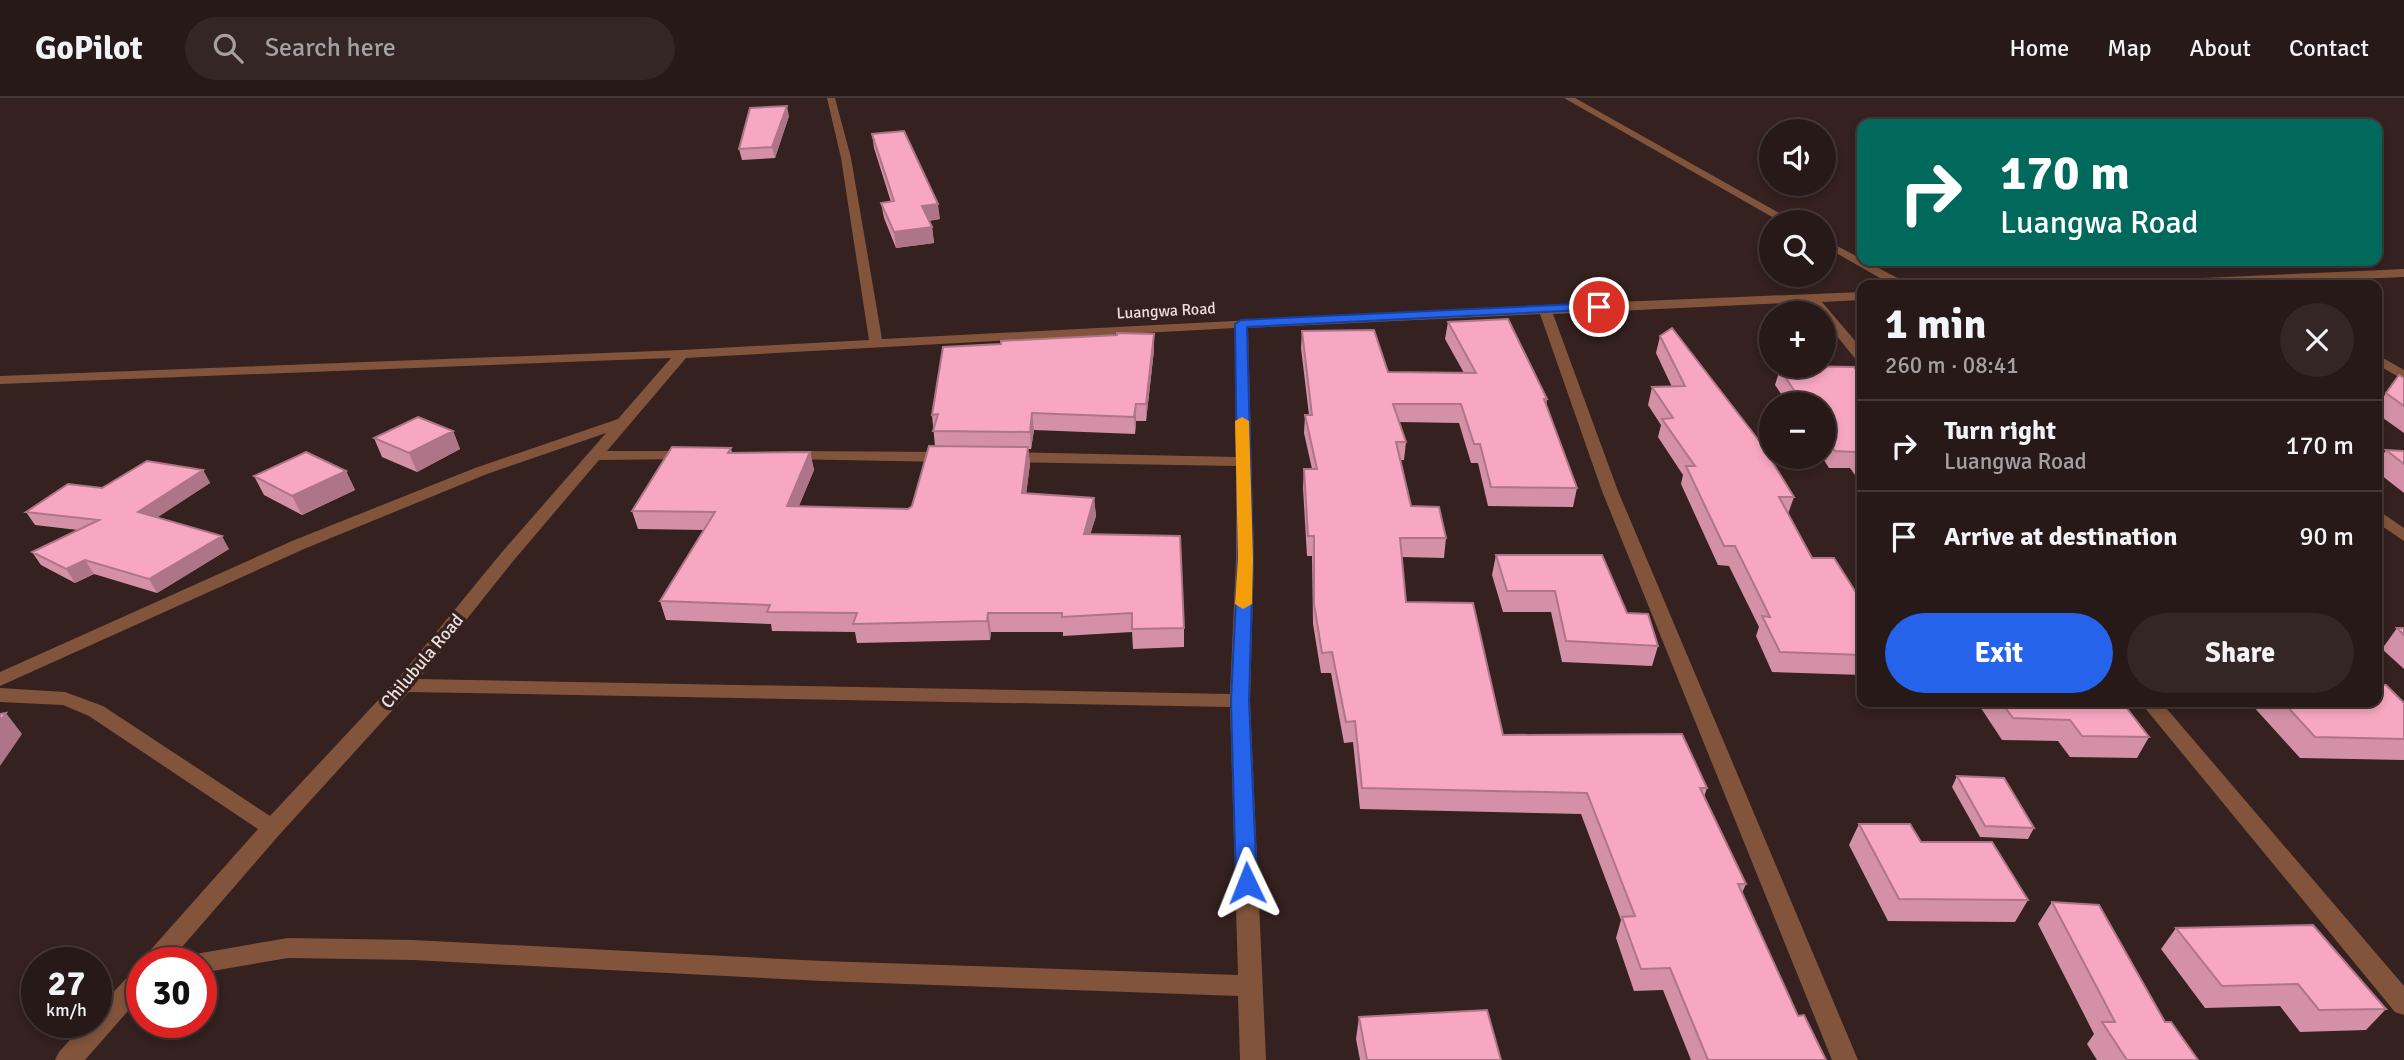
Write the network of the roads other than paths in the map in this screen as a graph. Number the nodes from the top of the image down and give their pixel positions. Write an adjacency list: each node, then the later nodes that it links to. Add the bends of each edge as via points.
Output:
1 (831, 98): 14 (street, via 846,158)
2 (1568, 98): 3 (street)
3 (1768, 210)
4 (1836, 249): 5 (street)
5 (1857, 260)
6 (1867, 266): 8 (street)
7 (2404, 273): 9 (street)
8 (1892, 280)
9 (2305, 280)
10 (1857, 296): 11 (street, Luangwa Road)
11 (1812, 299): 12 (street, Luangwa Road); 15 (street)
12 (1545, 309): 13 (street, Luangwa Road); 42 (street, via 1610,491)
13 (1241, 324): 14 (street, Luangwa Road); 26 (street)
14 (876, 344): 16 (street, Luangwa Road)
15 (1857, 352)
16 (682, 354): 19 (street, Luangwa Road); 20 (street, Chilubula Road)
17 (2382, 362): 18 (street)
18 (2404, 376)
19 (0, 380)
20 (625, 421): 21 (street, Chilubula Road); 29 (street, via 481,471 298,545)
21 (597, 455): 22 (street); 30 (street, Chilubula Road)
22 (707, 456)
23 (776, 456): 24 (street)
24 (969, 457)
25 (996, 457): 26 (street)
26 (1242, 462): 32 (street, via 1245,558)
27 (2382, 519): 28 (street)
28 (2404, 536)
29 (0, 680)
30 (404, 685): 32 (street); 34 (street, Chilubula Road)
31 (0, 695): 34 (street, via 65,699 96,711)
32 (1240, 701): 37 (street)
33 (2154, 707): 39 (street)
34 (272, 828): 35 (street, Chilubula Road)
35 (168, 947)
36 (217, 960): 37 (street, via 288,948 413,950)
37 (1251, 986): 41 (street)
38 (126, 996): 40 (street)
39 (2404, 1004)
40 (68, 1060)
41 (1253, 1060)
42 (1845, 1060)

